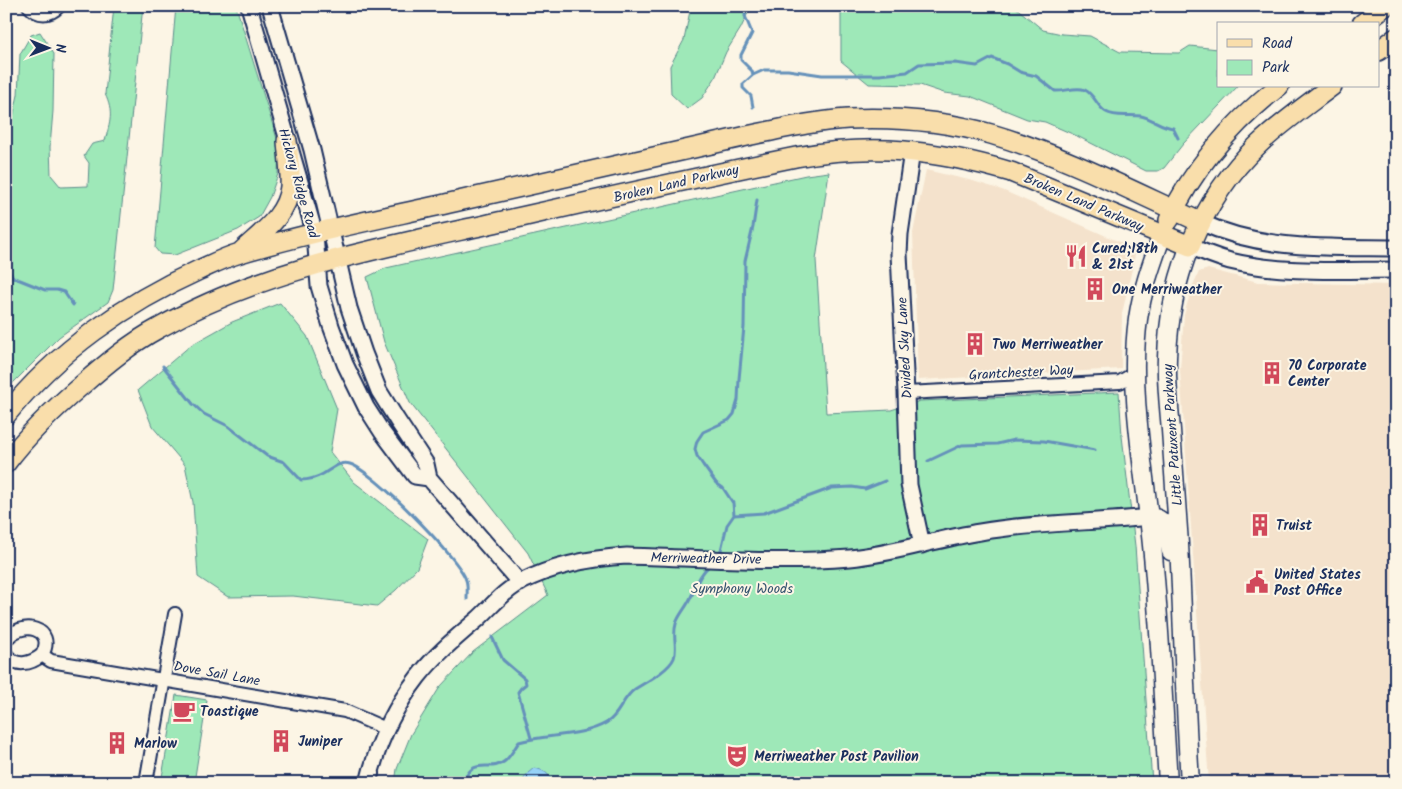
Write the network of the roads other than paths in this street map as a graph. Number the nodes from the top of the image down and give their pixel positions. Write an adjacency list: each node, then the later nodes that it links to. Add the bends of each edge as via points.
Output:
1 (29, 6): 2 (street, via 42,14 55,11)
2 (59, 6)
3 (249, 6): 11 (street, Hickory Ridge Road)
4 (270, 6): 15 (street, Hickory Ridge Road, via 312,150)
5 (1385, 6): 6 (main road)
6 (1365, 22)
7 (1396, 38): 8 (main road)
8 (1380, 50)
9 (1276, 88): 13 (main road, Little Patuxent Parkway, via 1212,151)
10 (1329, 88): 14 (main road, Little Patuxent Parkway, via 1258,144 1235,169)
11 (287, 141): 15 (street, Hickory Ridge Road); 19 (main road, via 290,188 283,208 275,222)
12 (912, 151): 16 (main road, Broken Land Parkway, via 972,161 1011,172); 20 (main road, Broken Land Parkway, via 851,150 796,157); 24 (street, Divided Sky Lane, via 899,254)
13 (1174, 210): 14 (main road, Broken Land Parkway); 15 (main road, Broken Land Parkway, via 1055,157 988,133 914,120 848,119 790,127); 16 (main road, Little Patuxent Parkway)
14 (1200, 222): 17 (main road, Little Patuxent Parkway); 18 (street, Broken Land Parkway, via 1222,232 1274,244)
15 (323, 232): 19 (main road, Broken Land Parkway); 20 (street, Hickory Ridge Road); 21 (street, Hickory Ridge Road)
16 (1162, 235): 17 (main road, Broken Land Parkway); 23 (main road, Little Patuxent Parkway, via 1144,287 1137,327)
17 (1190, 246): 22 (street, Broken Land Parkway, via 1230,261 1256,266); 29 (main road, Little Patuxent Parkway, via 1175,297 1167,358)
18 (1396, 248)
19 (239, 253): 25 (main road, Broken Land Parkway, via 179,279 107,322 70,350)
20 (338, 259): 21 (main road, Broken Land Parkway); 28 (street, Hickory Ridge Road, via 364,354 379,391 426,464)
21 (318, 265): 27 (main road, Broken Land Parkway, via 240,289 157,328 132,344 64,400); 28 (street, Hickory Ridge Road, via 319,286 331,326 366,407 415,476)
22 (1396, 270)
23 (1135, 373): 24 (street, Grantchester Way, via 1120,382); 26 (main road, Little Patuxent Parkway)
24 (906, 393): 31 (street, Divided Sky Lane, via 909,485)
25 (6, 416)
26 (1140, 433): 29 (main road, via 1154,485 1162,497); 30 (main road, Little Patuxent Parkway)
27 (6, 463)
28 (429, 478): 32 (street, Hickory Ridge Road)
29 (1176, 500): 34 (main road, Little Patuxent Parkway)
30 (1149, 517): 31 (street, Merriweather Drive, via 1033,524); 33 (main road, Little Patuxent Parkway); 34 (main road, via 1157,517 1167,532)
31 (922, 545): 32 (street, Merriweather Drive, via 833,559 600,558 552,569)
32 (520, 583): 42 (street, Merriweather Drive, via 431,662 404,697)
33 (1156, 594): 40 (main road, via 1170,691); 41 (main road, Little Patuxent Parkway)
34 (1180, 595): 40 (main road, Little Patuxent Parkway)
35 (175, 614): 39 (street)
36 (6, 640): 38 (street, via 14,632 33,628 45,640)
37 (6, 654): 38 (street, via 19,664)
38 (42, 655): 39 (street, Dove Sail Lane, via 51,661)
39 (163, 679): 42 (street, Dove Sail Lane, via 345,711); 44 (street)
40 (1186, 716): 43 (main road, Little Patuxent Parkway)
41 (1164, 719): 43 (main road, via 1174,720); 46 (main road, Little Patuxent Parkway)
42 (386, 729): 45 (street, Merriweather Drive)
43 (1187, 735): 47 (main road, Little Patuxent Parkway)
44 (146, 783)
45 (368, 783)
46 (1168, 783)
47 (1190, 783)

